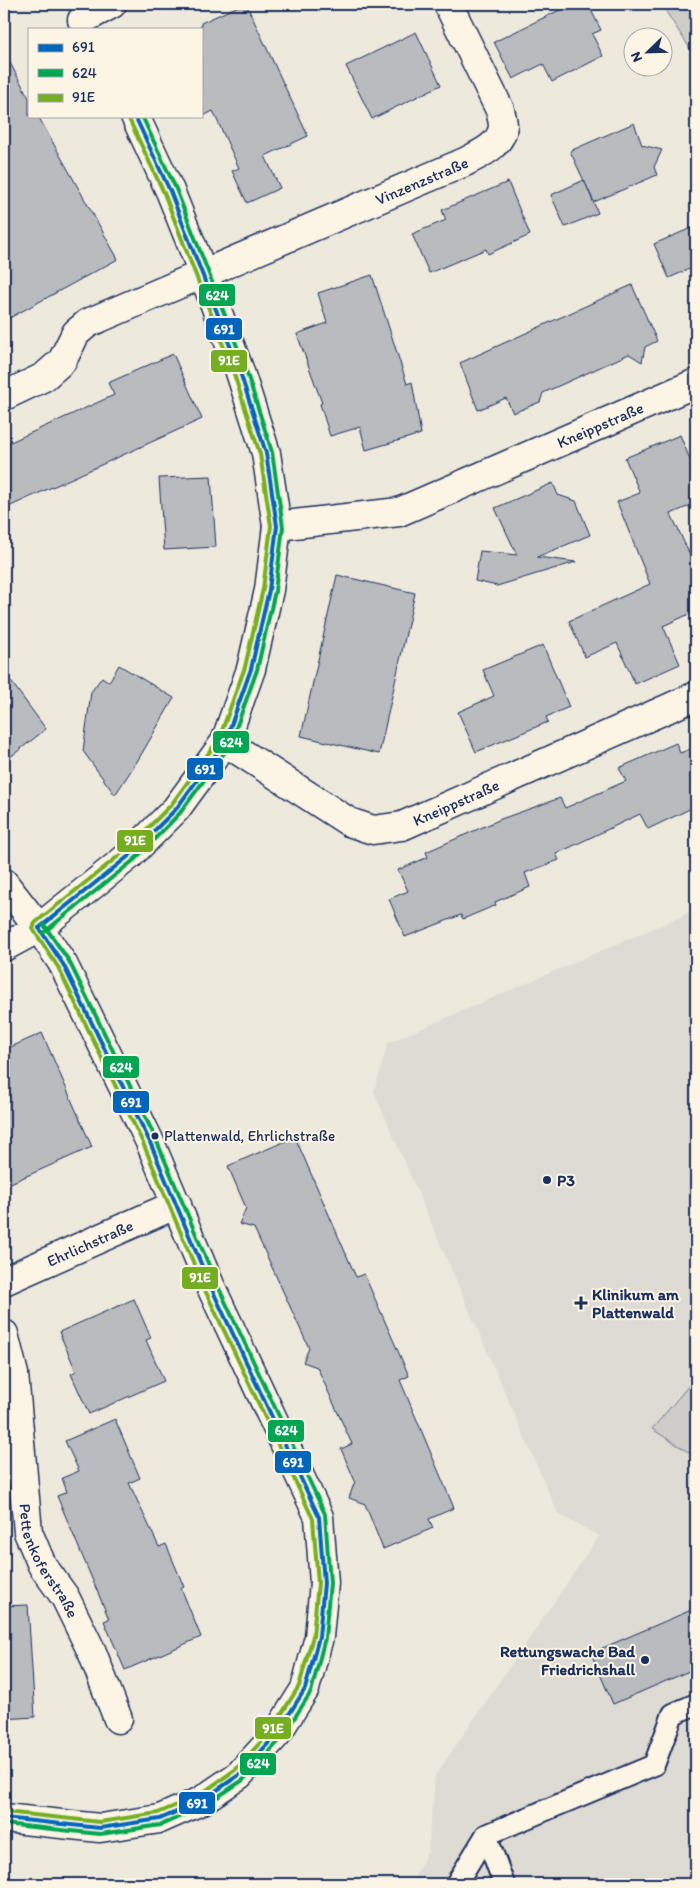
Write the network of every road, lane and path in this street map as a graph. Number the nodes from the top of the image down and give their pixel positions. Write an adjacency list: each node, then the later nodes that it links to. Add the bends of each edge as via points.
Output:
1 (112, 4): 3 (street)
2 (448, 4): 5 (street, Vinzenzstraße, via 500,110 503,127 499,138 488,150 466,162)
3 (80, 17)
4 (136, 118): 5 (street)
5 (203, 273): 7 (street, via 88,323 76,333 62,361 44,376); 8 (street, via 266,453)
6 (696, 384): 8 (street, Kneippstraße, via 399,512)
7 (4, 396)
8 (276, 526): 10 (street, via 269,590 251,669)
9 (696, 696): 10 (street, Kneippstraße, via 402,826 373,830 349,822)
10 (224, 742): 12 (street, via 176,809 144,842)
11 (4, 883): 12 (street)
12 (39, 928): 13 (street); 14 (street, via 62,964)
13 (4, 947)
14 (177, 1204): 15 (street, Ehrlichstraße); 19 (street, via 210,1284 318,1517 324,1583 319,1637 305,1688 276,1735 238,1775 202,1801 160,1819 100,1828)
15 (4, 1281)
16 (4, 1334): 18 (street, Pettenkoferstraße, via 14,1374 28,1532 42,1565 64,1597 92,1652)
17 (696, 1704): 20 (lane, via 673,1714 654,1765)
18 (118, 1719)
19 (4, 1818)
20 (486, 1835): 21 (lane); 22 (lane)
21 (456, 1884)
22 (504, 1884)

